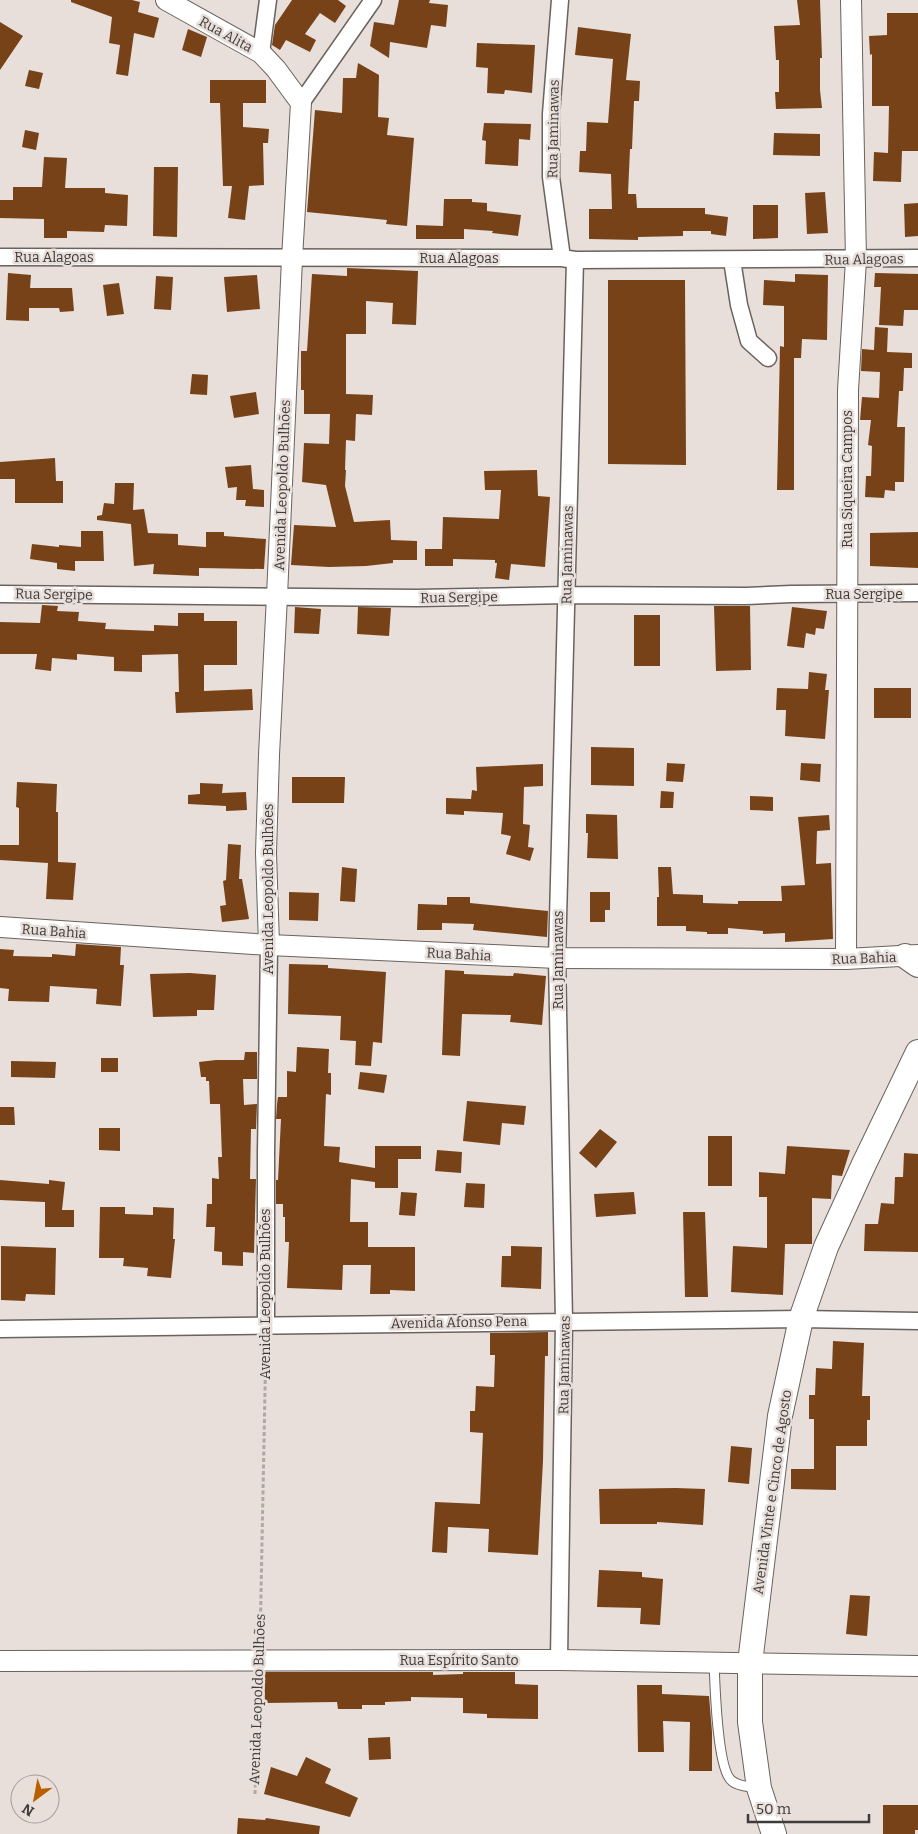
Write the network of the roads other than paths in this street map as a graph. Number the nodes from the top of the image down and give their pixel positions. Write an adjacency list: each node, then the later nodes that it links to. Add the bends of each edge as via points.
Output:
1 (166, 0): 6 (street, Rua Alita)
2 (268, 0): 6 (street)
3 (373, 0): 7 (street)
4 (560, 0): 11 (street, Rua Jaminawas, via 551,114 551,177)
5 (851, 0): 13 (street, Rua Siqueira Campos)
6 (261, 53): 7 (street)
7 (301, 103): 9 (street, Avenida Leopoldo Bulhões)
8 (0, 257): 9 (street, Rua Alagoas)
9 (292, 258): 11 (street, Rua Alagoas); 19 (street, Avenida Leopoldo Bulhões)
10 (918, 258): 13 (street, Rua Alagoas)
11 (568, 259): 12 (street, Rua Alagoas); 18 (street, Rua Jaminawas)
12 (732, 260): 13 (street, Rua Alagoas); 14 (street, via 749,341)
13 (856, 260): 17 (street, Rua Siqueira Campos, via 848,390)
14 (768, 358)
15 (918, 593): 17 (street, Rua Sergipe)
16 (0, 594): 19 (street, Rua Sergipe)
17 (846, 594): 18 (street, Rua Sergipe); 23 (street, Rua Siqueira Campos)
18 (566, 595): 19 (street, Rua Sergipe); 22 (street, Rua Jaminawas)
19 (277, 596): 21 (street, Avenida Leopoldo Bulhões, via 266,853)
20 (0, 927): 21 (street, Rua Bahia)
21 (269, 945): 22 (street, Rua Bahia); 31 (street, Avenida Leopoldo Bulhões)
22 (557, 958): 23 (street, Rua Bahia); 29 (street, Rua Jaminawas)
23 (846, 959): 24 (street, Rua Bahia)
24 (914, 959)
25 (918, 1052): 27 (main road, Avenida Vinte e Cinco de Agosto)
26 (918, 1067): 27 (main road, Avenida Vinte e Cinco de Agosto)
27 (891, 1107): 28 (main road, Avenida Vinte e Cinco de Agosto, via 826,1247)
28 (801, 1318): 29 (street, Avenida Afonso Pena); 30 (street, Avenida Afonso Pena); 36 (main road, Avenida Vinte e Cinco de Agosto, via 780,1416)
29 (564, 1321): 31 (street, Avenida Afonso Pena); 33 (street, Rua Jaminawas)
30 (918, 1321)
31 (266, 1324): 32 (street, Avenida Afonso Pena)
32 (0, 1329)
33 (559, 1660): 34 (street, Rua Espírito Santo); 35 (street, Rua Espírito Santo)
34 (0, 1661)
35 (714, 1663): 36 (street, Rua Espírito Santo); 38 (lane, via 724,1769 731,1781)
36 (750, 1664): 37 (street, Rua Espírito Santo); 38 (main road, Avenida Vinte e Cinco de Agosto, via 750,1722)
37 (918, 1666)
38 (759, 1788): 39 (main road, Avenida Vinte e Cinco de Agosto)
39 (774, 1834)

